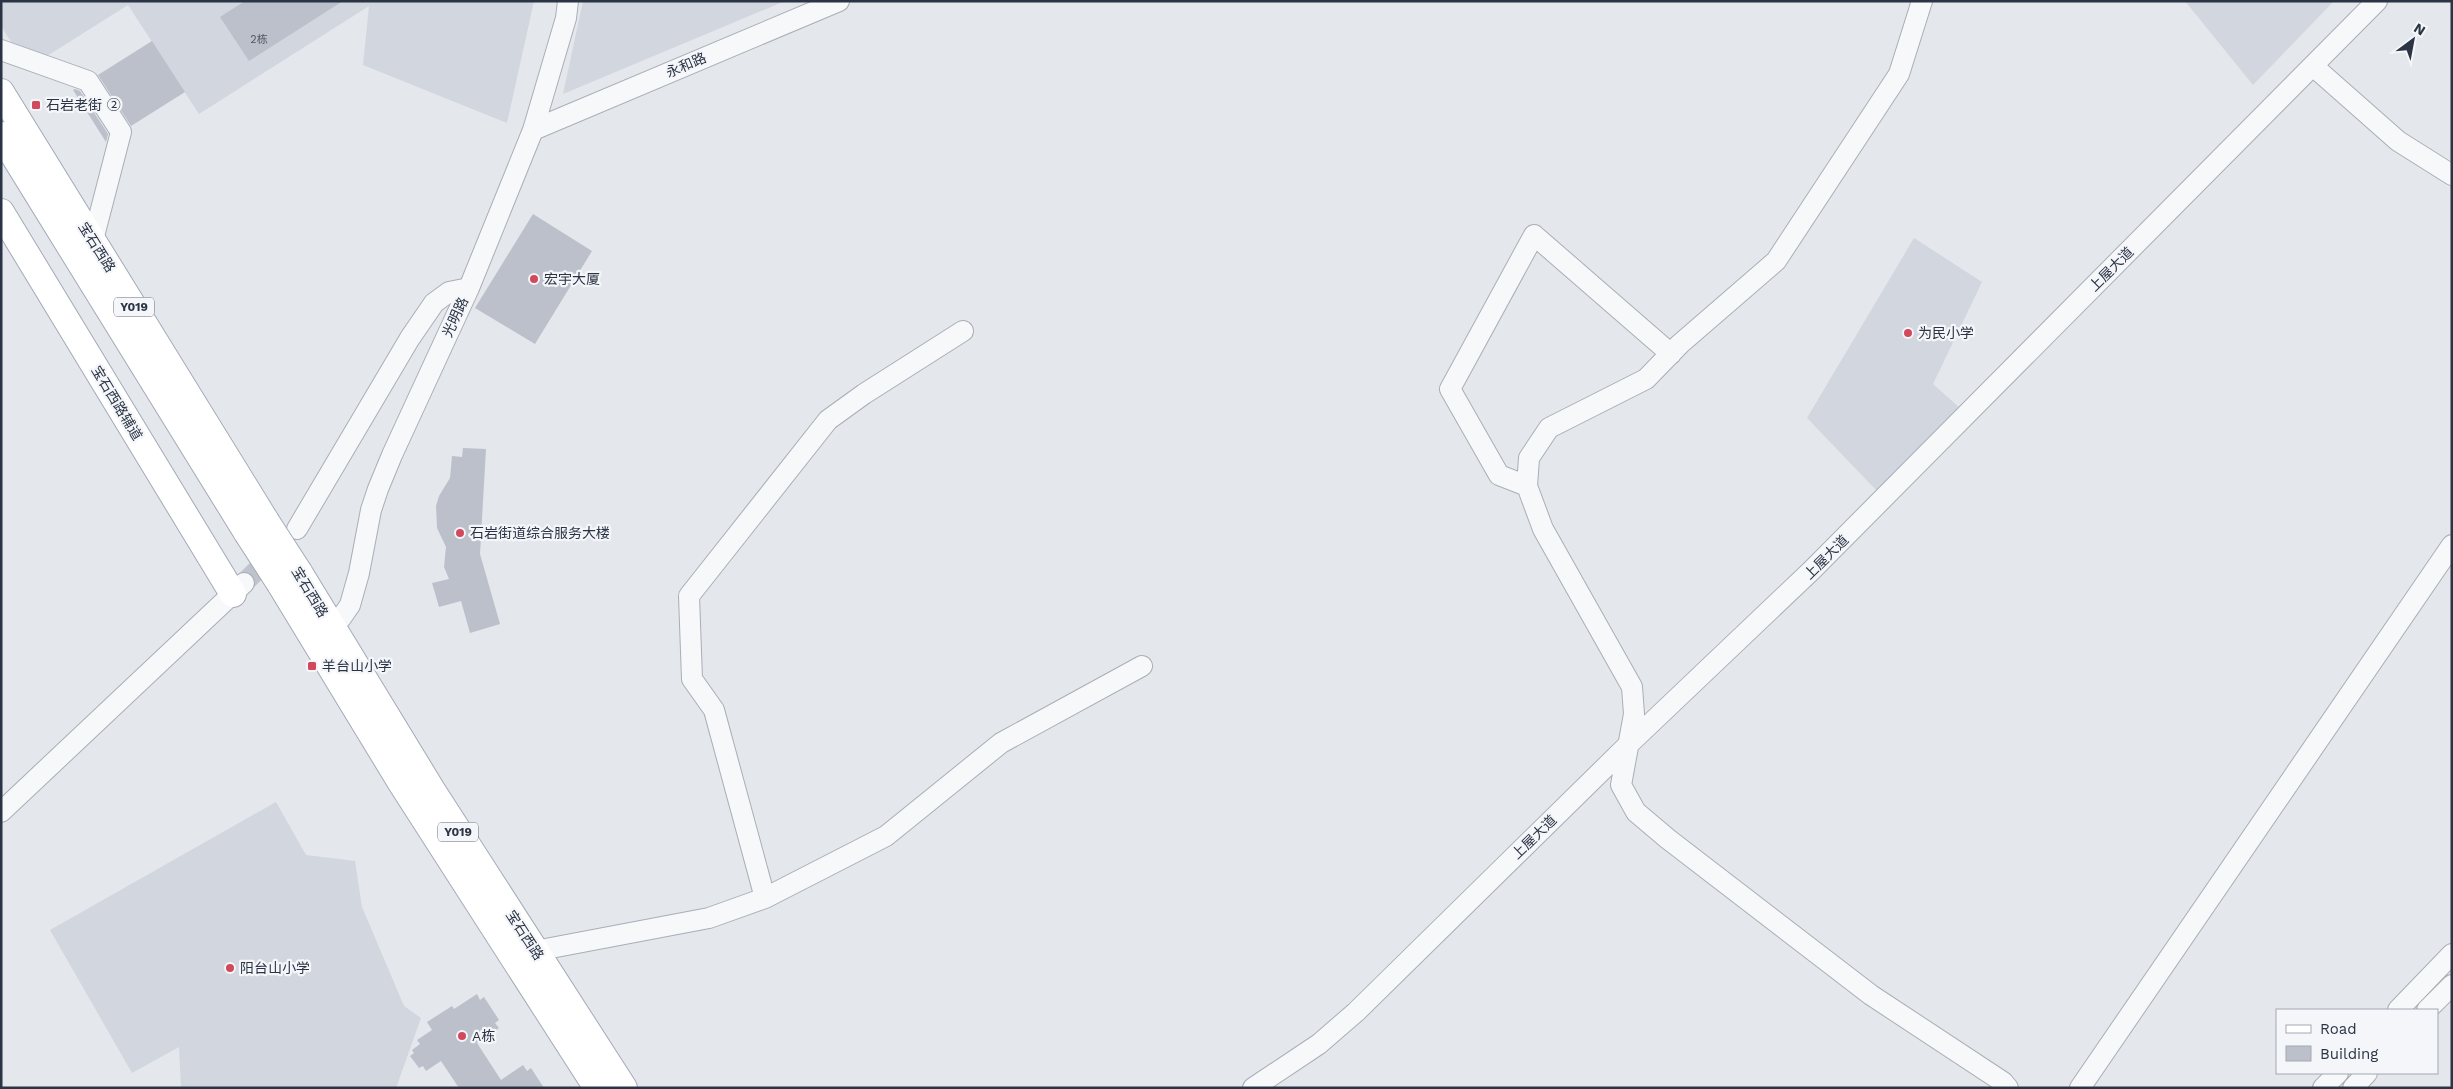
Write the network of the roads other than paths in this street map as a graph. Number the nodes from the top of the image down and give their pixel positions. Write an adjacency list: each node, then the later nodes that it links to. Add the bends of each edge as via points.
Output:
1 (568, 1): 8 (street, 光明路, via 566,18)
2 (839, 1): 8 (street, 永和路)
3 (1922, 1): 15 (street, via 1898,74 1776,261)
4 (2377, 1): 6 (street, 上屋大道)
5 (1, 50): 12 (street, via 88,81 121,132)
6 (2313, 66): 10 (street, via 2398,141); 24 (street, 上屋大道, via 1812,570)
7 (1, 92): 12 (main road, 宝石西路 / Y019)
8 (533, 130): 13 (street, 光明路)
9 (1, 135): 17 (main road, 宝石西路 / Y019)
10 (2452, 175)
11 (1, 212): 21 (main road, 宝石西路辅道)
12 (93, 240): 17 (main road, 宝石西路 / Y019)
13 (468, 288): 18 (street, via 449,292 434,303); 22 (street, 光明路, via 378,489 350,605 341,618)
14 (963, 331): 26 (street, via 828,420 689,596 692,679 714,710)
15 (1671, 354): 16 (street, via 1646,379 1549,428 1529,458); 16 (street, via 1534,235 1450,389 1499,475)
16 (1527, 486): 24 (street, via 1542,529 1632,687 1634,714)
17 (257, 527): 20 (main road, 宝石西路 / Y019, bridge)
18 (297, 530)
19 (2452, 545): 38 (street)
20 (289, 578): 22 (main road, 宝石西路 / Y019); 34 (main road, 宝石西路 / Y019, via 401,783)
21 (239, 588): 25 (street)
22 (330, 625): 27 (main road, 宝石西路 / Y019)
23 (1142, 666): 26 (street, via 1002,743 886,836)
24 (1630, 743): 36 (street, 上屋大道, via 1356,1012 1319,1044); 37 (street, via 1621,785 1636,812 1871,995)
25 (1, 812)
26 (765, 898): 27 (street, via 709,918)
27 (535, 951): 35 (main road, 宝石西路 / Y019)
28 (2452, 954): 30 (street)
29 (2452, 985): 31 (street)
30 (2399, 1009)
31 (2428, 1009)
32 (2337, 1074): 39 (street)
33 (2366, 1074): 40 (street)
34 (597, 1088)
35 (624, 1088)
36 (1253, 1088)
37 (2008, 1088)
38 (2080, 1088)
39 (2323, 1088)
40 (2353, 1088)

